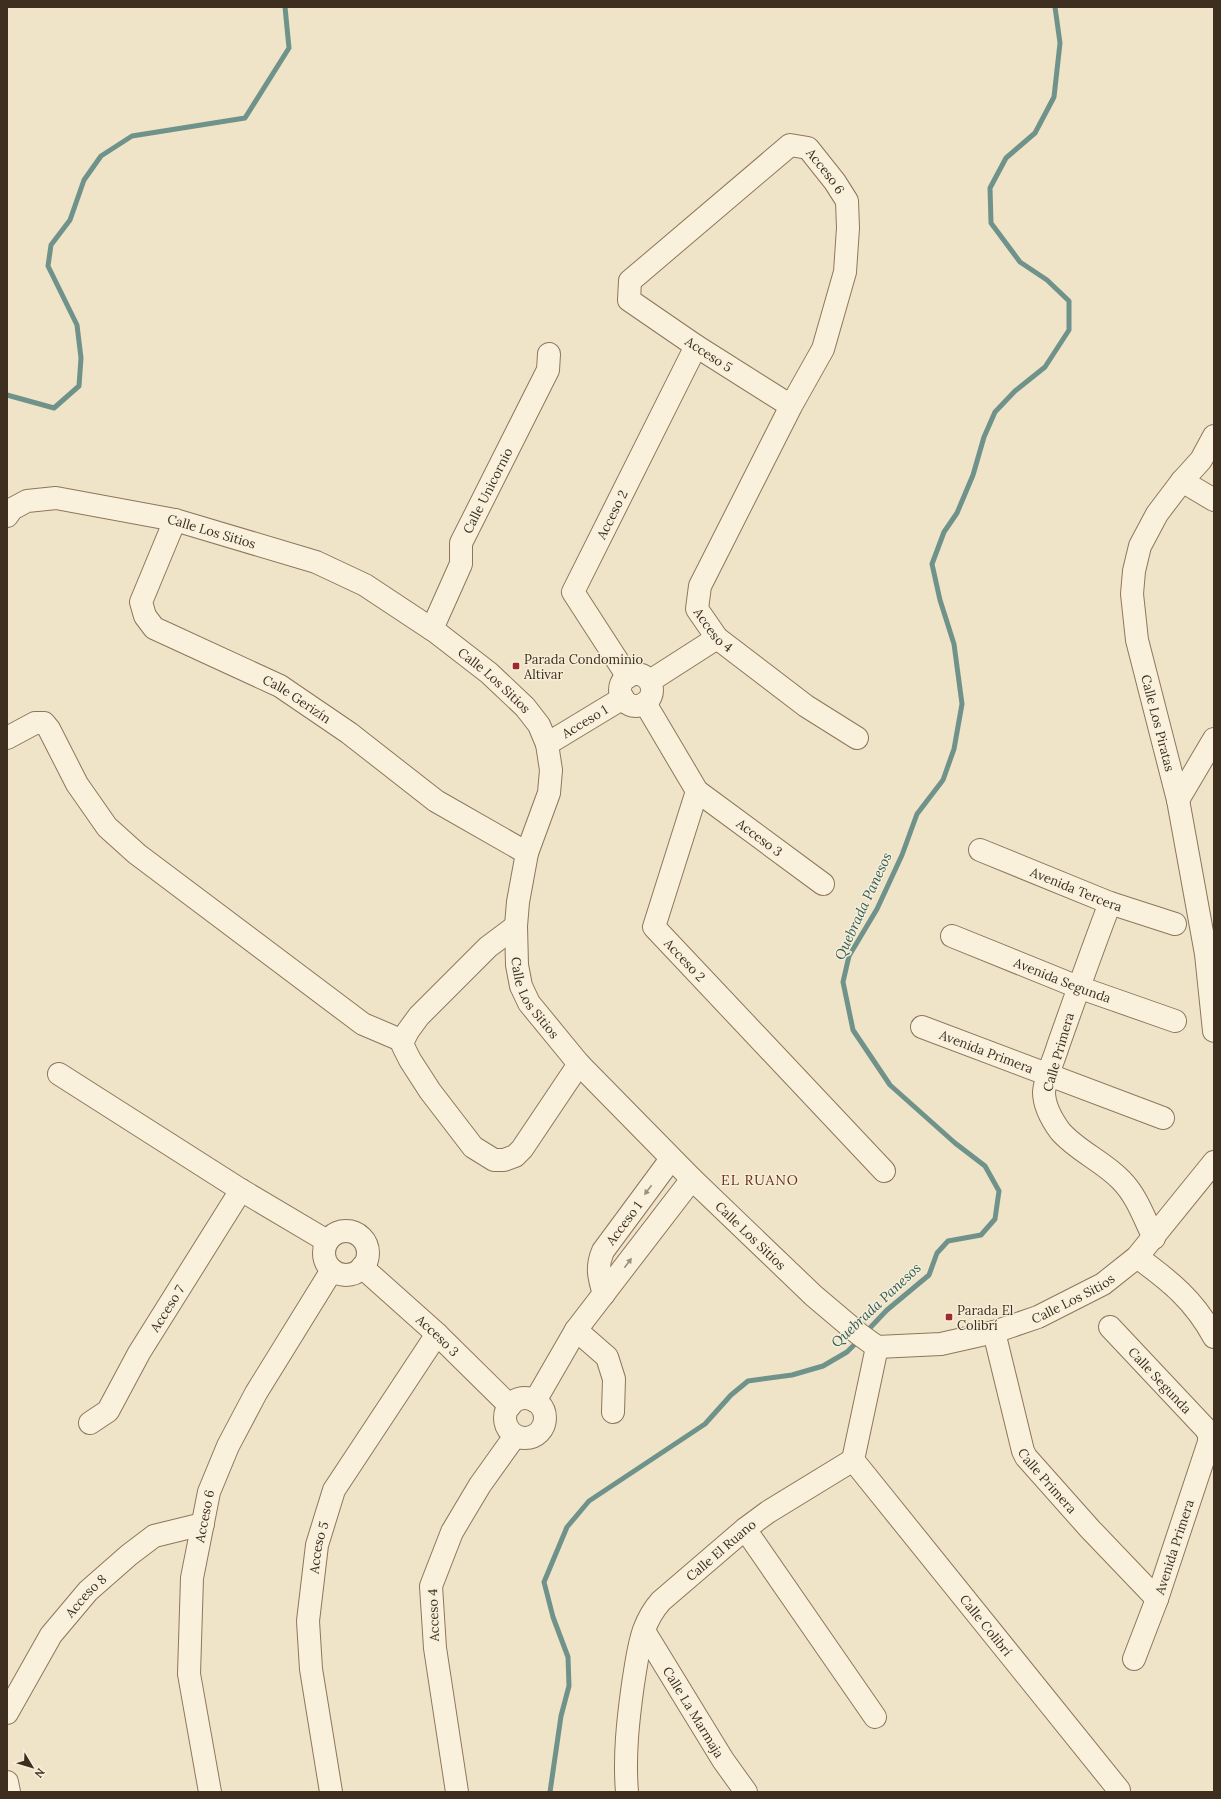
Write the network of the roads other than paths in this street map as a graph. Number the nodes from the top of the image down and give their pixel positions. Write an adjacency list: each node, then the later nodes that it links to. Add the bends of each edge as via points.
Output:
1 (629, 300): 2 (street, Acceso 5); 4 (street, Acceso 6, via 630,281 790,145 808,148 847,201 847,250 845,272 823,349)
2 (696, 346): 4 (street, Acceso 5); 12 (street, Acceso 2, via 573,592)
3 (549, 354): 10 (street, Calle Unicornio, via 548,370 461,543 461,564)
4 (791, 406): 11 (street, Acceso 4, via 700,586 697,609)
5 (1214, 436): 6 (street, Calle Los Piratas, via 1201,460)
6 (1182, 481): 7 (street); 21 (street, Calle Los Piratas, via 1157,514 1140,546 1132,594 1137,640)
7 (1214, 500)
8 (7, 516): 9 (street, Calle Los Sitios, via 12,509 27,501 56,498)
9 (175, 520): 10 (street, Calle Los Sitios, via 316,562 366,586); 23 (street, Calle Gerizín, via 141,602 145,616 154,628 280,686 349,734 436,801)
10 (432, 629): 19 (street, Calle Los Sitios, via 488,673 525,707 539,725)
11 (717, 638): 13 (street); 17 (street, Acceso 4, via 806,706)
12 (628, 677): 13 (street, via 642,675); 14 (street, Acceso 1, via 622,684)
13 (650, 681): 15 (street, via 651,696)
14 (623, 698): 15 (street, Acceso 1, via 630,705); 19 (street, Acceso 1)
15 (645, 703): 20 (street)
16 (7, 738): 34 (street, via 35,723 44,724 77,784 107,827 137,854 363,1024)
17 (857, 738)
18 (1214, 739): 21 (street)
19 (547, 744): 23 (street, Calle Los Sitios, via 551,770 549,793)
20 (697, 791): 24 (street, Acceso 3); 41 (street, Acceso 2, via 654,927)
21 (1178, 800): 29 (street, Calle Los Piratas)
22 (980, 850): 25 (street, Avenida Tercera)
23 (528, 853): 27 (street, Calle Los Sitios)
24 (823, 884)
25 (1110, 903): 26 (street, Avenida Tercera); 30 (street, Calle Primera)
26 (1175, 924)
27 (516, 926): 34 (street, via 488,947 419,1016); 35 (street, Calle Los Sitios, via 517,965 528,1003)
28 (952, 936): 30 (street, Avenida Segunda)
29 (1210, 948): 33 (street, Calle Los Piratas)
30 (1078, 987): 31 (street, Avenida Segunda); 37 (street, Calle Primera)
31 (1174, 1021)
32 (922, 1027): 37 (street, Avenida Primera)
33 (1214, 1031)
34 (403, 1041): 35 (street, via 410,1060 430,1091 473,1147 494,1160 515,1156 522,1149)
35 (579, 1064): 39 (street, Calle Los Sitios)
36 (59, 1074): 43 (street)
37 (1048, 1075): 38 (street, Avenida Primera); 44 (street, Calle Primera, via 1044,1091 1051,1118 1073,1144 1132,1191)
38 (1163, 1118)
39 (671, 1159): 42 (street, Calle Los Sitios); 49 (street, Acceso 1, one-way to 49, via 603,1251 598,1262 598,1276)
40 (1214, 1162): 44 (street, Calle Los Sitios)
41 (884, 1171)
42 (692, 1179): 49 (street, Acceso 1, one-way to 42); 55 (street, Calle Los Sitios, via 814,1296)
43 (241, 1190): 45 (street); 59 (street, Acceso 7, via 139,1352 108,1411)
44 (1154, 1238): 46 (street, Calle Los Sitios)
45 (327, 1241): 47 (street, via 345,1231 359,1235 367,1247 368,1254); 48 (street, via 325,1260)
46 (1137, 1257): 52 (street, Calle Los Sitios, via 1103,1284 1038,1317); 54 (street, via 1181,1291)
47 (362, 1267): 48 (street, via 344,1275); 53 (street, Acceso 3)
48 (332, 1270): 63 (street, Acceso 6, via 256,1393 228,1446 209,1492)
49 (604, 1294): 51 (street, Acceso 1)
50 (1110, 1327): 60 (street, Calle Segunda)
51 (576, 1330): 56 (street, Acceso 1); 58 (street, via 607,1357 614,1379)
52 (994, 1332): 55 (street, Calle Los Sitios, via 941,1344); 65 (street, Calle Primera, via 1026,1457)
53 (437, 1334): 57 (street, Acceso 3); 74 (street, Acceso 5, via 334,1490 317,1545 308,1621 311,1669)
54 (1214, 1337)
55 (877, 1346): 62 (street)
56 (535, 1401): 57 (street, via 522,1399); 61 (street, via 540,1405 545,1418 541,1431 529,1438)
57 (510, 1406): 61 (street, via 505,1418)
58 (613, 1412)
59 (90, 1423)
60 (1209, 1434): 65 (street, Avenida Primera, via 1209,1442)
61 (515, 1436): 75 (street, Acceso 4, via 480,1485 452,1532 431,1586 435,1648)
62 (853, 1460): 64 (street, Calle El Ruano, via 785,1500); 71 (street, Calle Colibrí)
63 (203, 1524): 68 (street, Acceso 8, via 154,1536 88,1592 51,1635); 73 (street, Acceso 6, via 192,1578 189,1674)
64 (745, 1529): 66 (street, Calle El Ruano, via 661,1601 652,1612); 69 (street)
65 (1157, 1599): 67 (street, Avenida Primera)
66 (644, 1631): 76 (street, Calle El Ruano, via 636,1660 630,1708); 77 (street, Calle La Marmaja, via 723,1760)
67 (1134, 1659)
68 (7, 1713)
69 (875, 1717)
70 (7, 1782): 72 (street)
71 (1119, 1790)
72 (9, 1792)
73 (210, 1792)
74 (331, 1792)
75 (457, 1792)
76 (627, 1792)
77 (746, 1792)

